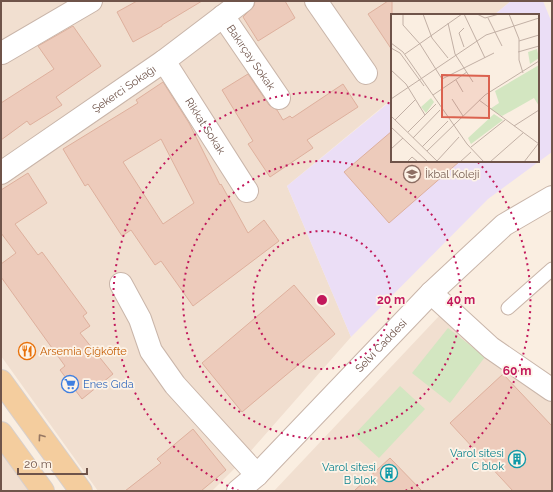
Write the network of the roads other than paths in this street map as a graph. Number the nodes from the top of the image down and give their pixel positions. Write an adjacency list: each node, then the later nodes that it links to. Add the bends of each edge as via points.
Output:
1 (91, 1): 5 (street, via 2,53)
2 (243, 1): 4 (street, Şekerci Sokağı)
3 (316, 1): 7 (street)
4 (224, 16): 6 (street, Şekerci Sokağı); 8 (street, Bakırçay Sokak)
5 (1, 51)
6 (164, 62): 9 (street, Şekerci Sokağı); 10 (street, Rikkat Sokak)
7 (366, 73)
8 (279, 98)
9 (1, 173)
10 (247, 191)
11 (552, 197): 14 (street, Selvi Caddesi, via 504,225)
12 (552, 269): 15 (lane)
13 (121, 284): 19 (street, via 140,318 151,351 175,385)
14 (431, 293): 17 (street, via 491,348); 19 (street, Selvi Caddesi)
15 (508, 308)
16 (1, 381): 21 (main road, one-way to 16)
17 (552, 390)
18 (1, 433): 20 (main road)
19 (257, 475): 22 (street, Selvi Caddesi)
20 (43, 491)
21 (80, 491)
22 (238, 491)

